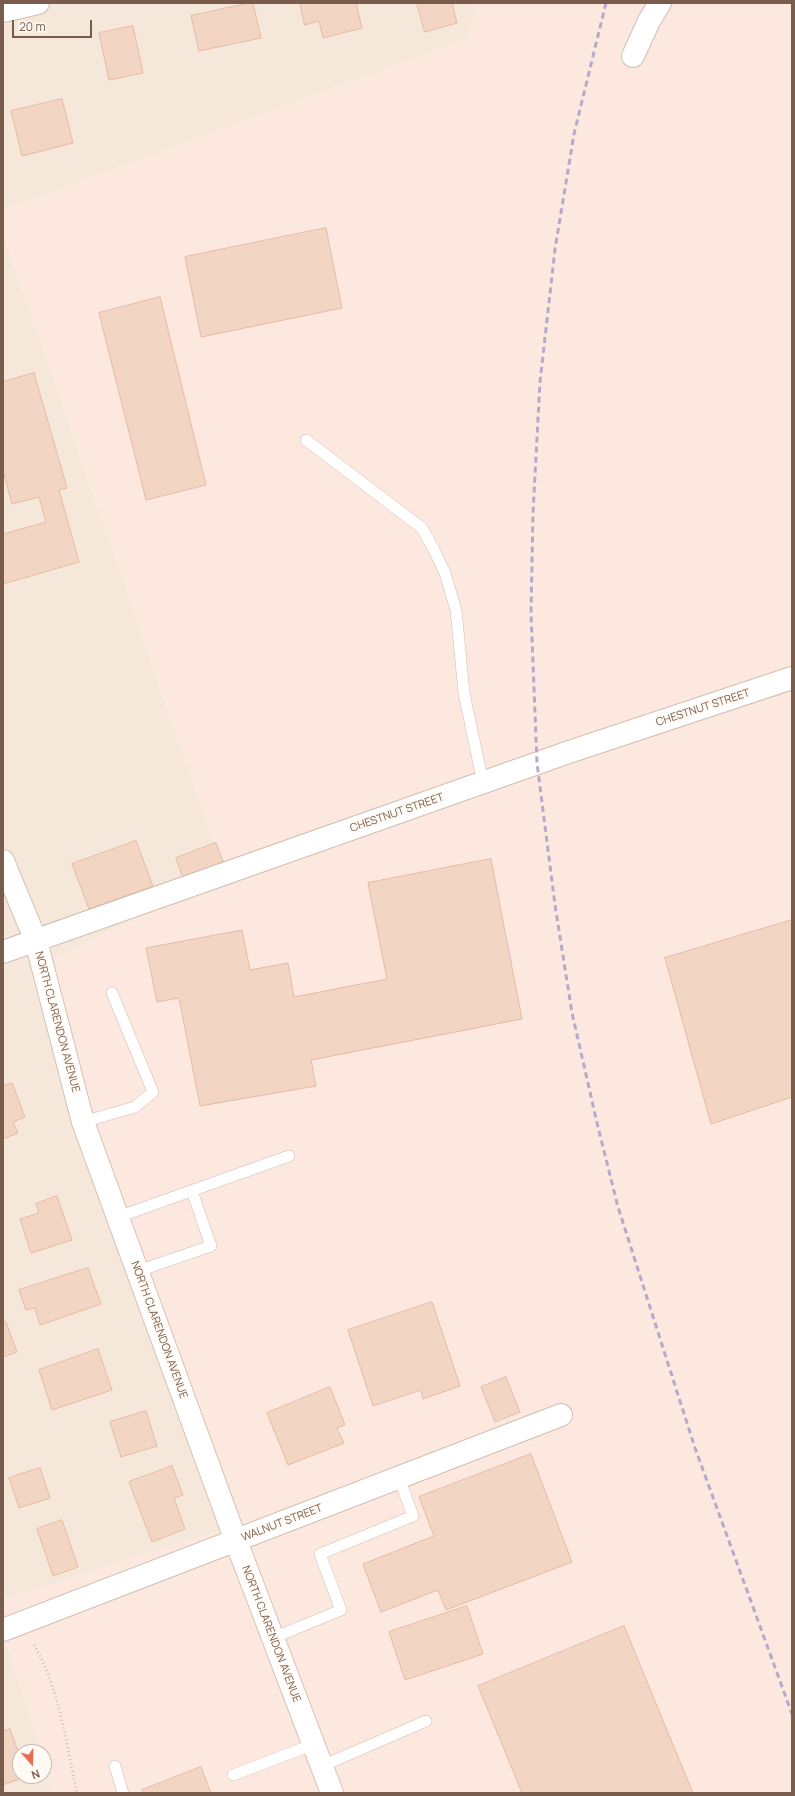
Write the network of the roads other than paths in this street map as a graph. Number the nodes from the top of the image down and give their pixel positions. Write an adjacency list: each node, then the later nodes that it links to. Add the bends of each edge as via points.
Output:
1 (38, 3): 3 (street)
2 (660, 3): 4 (street)
3 (3, 11)
4 (633, 56)
5 (306, 440): 7 (lane, via 422,528 434,550 445,573 456,610 464,693)
6 (792, 678): 7 (street, CHESTNUT STREET)
7 (483, 783): 9 (street, CHESTNUT STREET)
8 (3, 861): 9 (street, NORTH CLARENDON AVENUE)
9 (36, 941): 10 (street, CHESTNUT STREET); 12 (street, NORTH CLARENDON AVENUE)
10 (3, 952)
11 (112, 993): 12 (lane, via 153,1092 135,1107)
12 (83, 1122): 15 (street, NORTH CLARENDON AVENUE)
13 (289, 1156): 14 (lane)
14 (192, 1191): 15 (lane); 16 (lane, via 211,1246)
15 (118, 1217): 16 (street, NORTH CLARENDON AVENUE)
16 (138, 1271): 19 (street, NORTH CLARENDON AVENUE)
17 (561, 1415): 18 (street, WALNUT STREET)
18 (399, 1478): 19 (street, WALNUT STREET); 21 (lane, via 413,1516 320,1554 340,1610)
19 (236, 1541): 20 (street, WALNUT STREET); 21 (street, NORTH CLARENDON AVENUE)
20 (3, 1630)
21 (273, 1638): 23 (street, NORTH CLARENDON AVENUE)
22 (426, 1721): 25 (lane)
23 (314, 1744): 25 (street, NORTH CLARENDON AVENUE); 26 (lane)
24 (115, 1766): 27 (lane)
25 (322, 1766): 28 (street, NORTH CLARENDON AVENUE)
26 (233, 1775)
27 (123, 1793)
28 (332, 1793)

